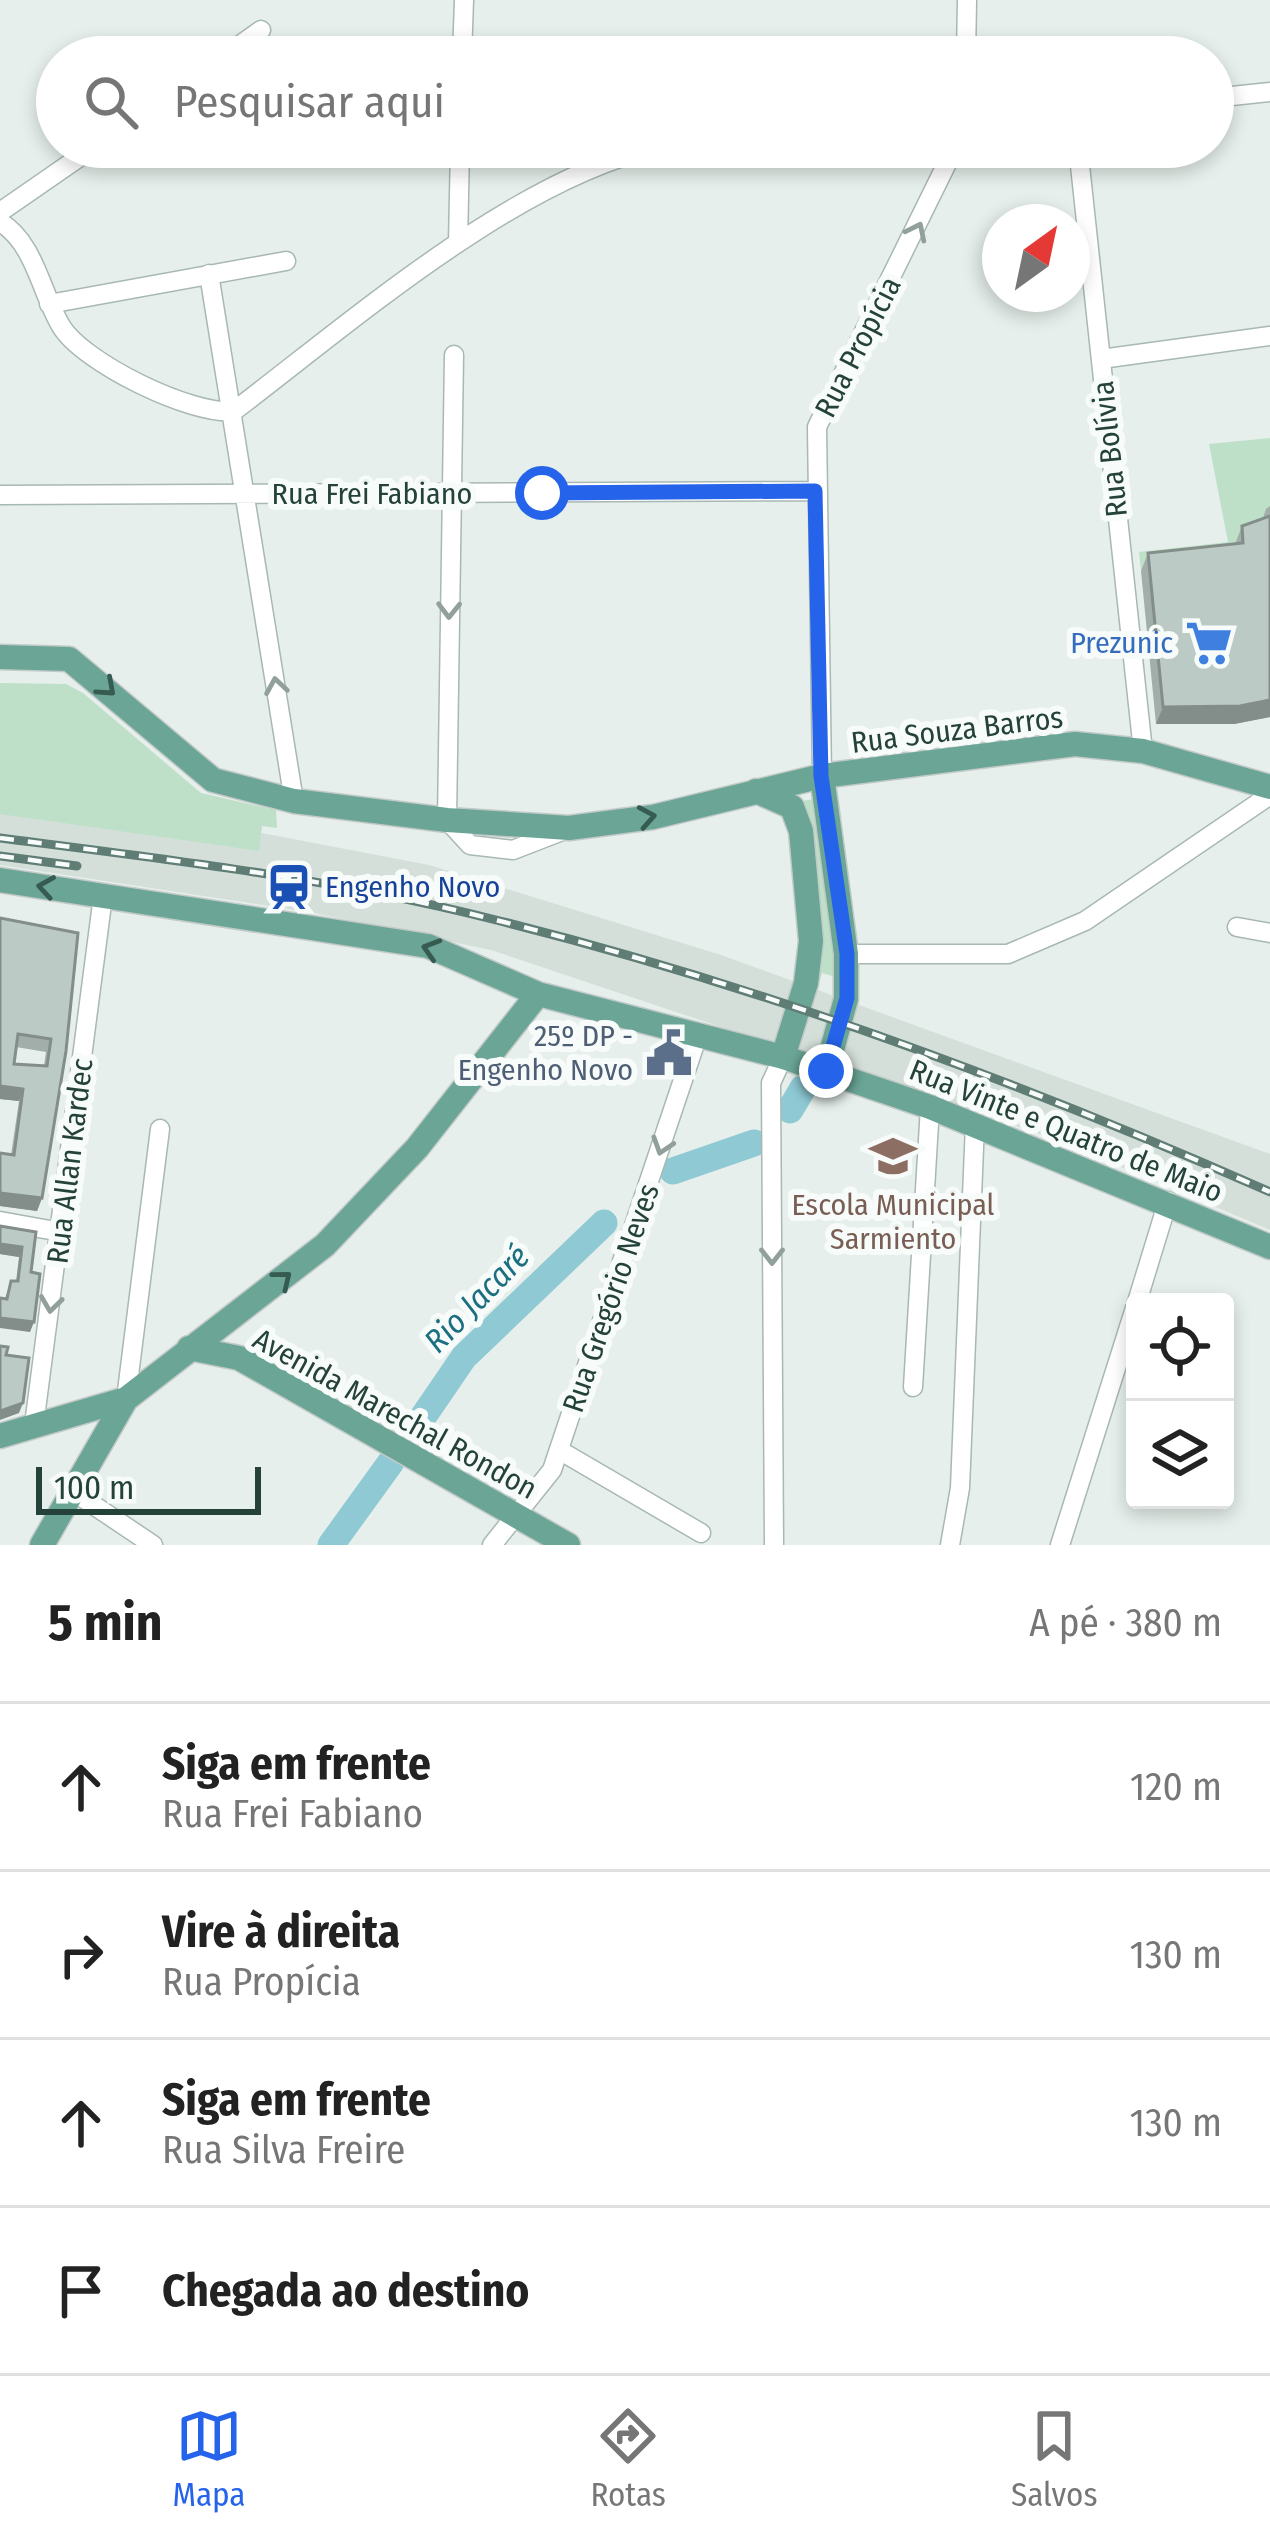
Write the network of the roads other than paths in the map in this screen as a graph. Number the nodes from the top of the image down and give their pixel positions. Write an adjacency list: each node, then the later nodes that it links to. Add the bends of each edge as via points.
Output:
1 (464, 0): 5 (street)
2 (967, 0): 6 (street)
3 (261, 30): 4 (street)
4 (253, 36)
5 (463, 36)
6 (966, 36)
7 (1270, 92): 8 (street)
8 (1234, 96)
9 (64, 168): 14 (street)
10 (460, 168): 16 (street)
11 (596, 168): 16 (street)
12 (944, 168): 24 (street, Rua Propícia, one-way to 12, via 817,427 827,401)
13 (1080, 168): 22 (street, Rua Bolívia)
14 (0, 212)
15 (0, 222): 19 (street, via 24,246)
16 (458, 243): 23 (street)
17 (286, 261): 18 (street)
18 (209, 274): 19 (street); 23 (street)
19 (49, 304): 23 (street, via 72,342 106,364 188,403)
20 (1270, 336): 22 (street)
21 (454, 355): 25 (street)
22 (1101, 359): 29 (street, Rua Bolívia)
23 (234, 411): 27 (street)
24 (815, 491): 25 (street, Rua Frei Fabiano); 30 (street, Rua Propícia)
25 (452, 494): 27 (street, Rua Frei Fabiano); 34 (street, one-way to 34)
26 (0, 495): 27 (street, Rua Frei Fabiano)
27 (248, 495): 33 (street, one-way to 27)
28 (0, 657): 33 (main road, Rua Souza Barros, one-way to 33, via 69,659 213,780)
29 (1143, 751): 30 (main road, Rua Souza Barros, via 1075,744); 32 (main road, Rua Souza Barros)
30 (821, 766): 31 (main road, Rua Souza Barros, via 796,782); 39 (main road)
31 (754, 791): 34 (main road, Rua Souza Barros, one-way to 31, via 569,828); 42 (main road, via 792,807 802,831 810,962)
32 (1270, 791): 39 (street, via 1085,921 1008,954)
33 (294, 801): 34 (main road, Rua Souza Barros)
34 (447, 820)
35 (0, 880): 36 (main road, Rua Vinte e Quatro de Maio, one-way to 35)
36 (103, 896): 40 (main road, Rua Vinte e Quatro de Maio, one-way to 36, via 428,946); 49 (street, Rua Allan Kardec)
37 (1237, 927): 38 (street)
38 (1270, 933)
39 (847, 954): 43 (main road, via 847,998)
40 (538, 994): 41 (main road, Rua Vinte e Quatro de Maio); 53 (main road, one-way to 40, via 326,1245 417,1148)
41 (698, 1035): 42 (main road, Rua Vinte e Quatro de Maio); 58 (street, Rua Gregório Neves, one-way to 58)
42 (783, 1058): 43 (main road, Rua Vinte e Quatro de Maio); 66 (street, one-way to 66, via 770,1083)
43 (826, 1071): 44 (main road, Rua Vinte e Quatro de Maio)
44 (929, 1107): 45 (main road, Rua Vinte e Quatro de Maio); 54 (street)
45 (976, 1124): 47 (main road, Rua Vinte e Quatro de Maio); 67 (street, via 961,1474)
46 (160, 1129): 55 (street)
47 (1168, 1201): 50 (main road, Rua Vinte e Quatro de Maio); 51 (street)
48 (0, 1221): 49 (street)
49 (61, 1232): 56 (street, Rua Allan Kardec, one-way to 56)
50 (1270, 1247)
51 (1140, 1293)
52 (1126, 1337): 68 (street)
53 (189, 1348): 55 (main road); 60 (main road, Avenida Marechal Rondon, via 238,1358)
54 (913, 1387)
55 (126, 1400): 56 (main road); 59 (main road)
56 (34, 1425): 57 (main road)
57 (0, 1436)
58 (559, 1450): 60 (street, Rua Gregório Neves); 61 (street)
59 (74, 1492): 62 (main road); 63 (street)
60 (518, 1517): 64 (street, Rua Gregório Neves); 65 (main road, Avenida Marechal Rondon)
61 (701, 1533)
62 (43, 1545)
63 (153, 1545)
64 (492, 1545)
65 (568, 1545)
66 (774, 1545)
67 (950, 1545)
68 (1060, 1545)

